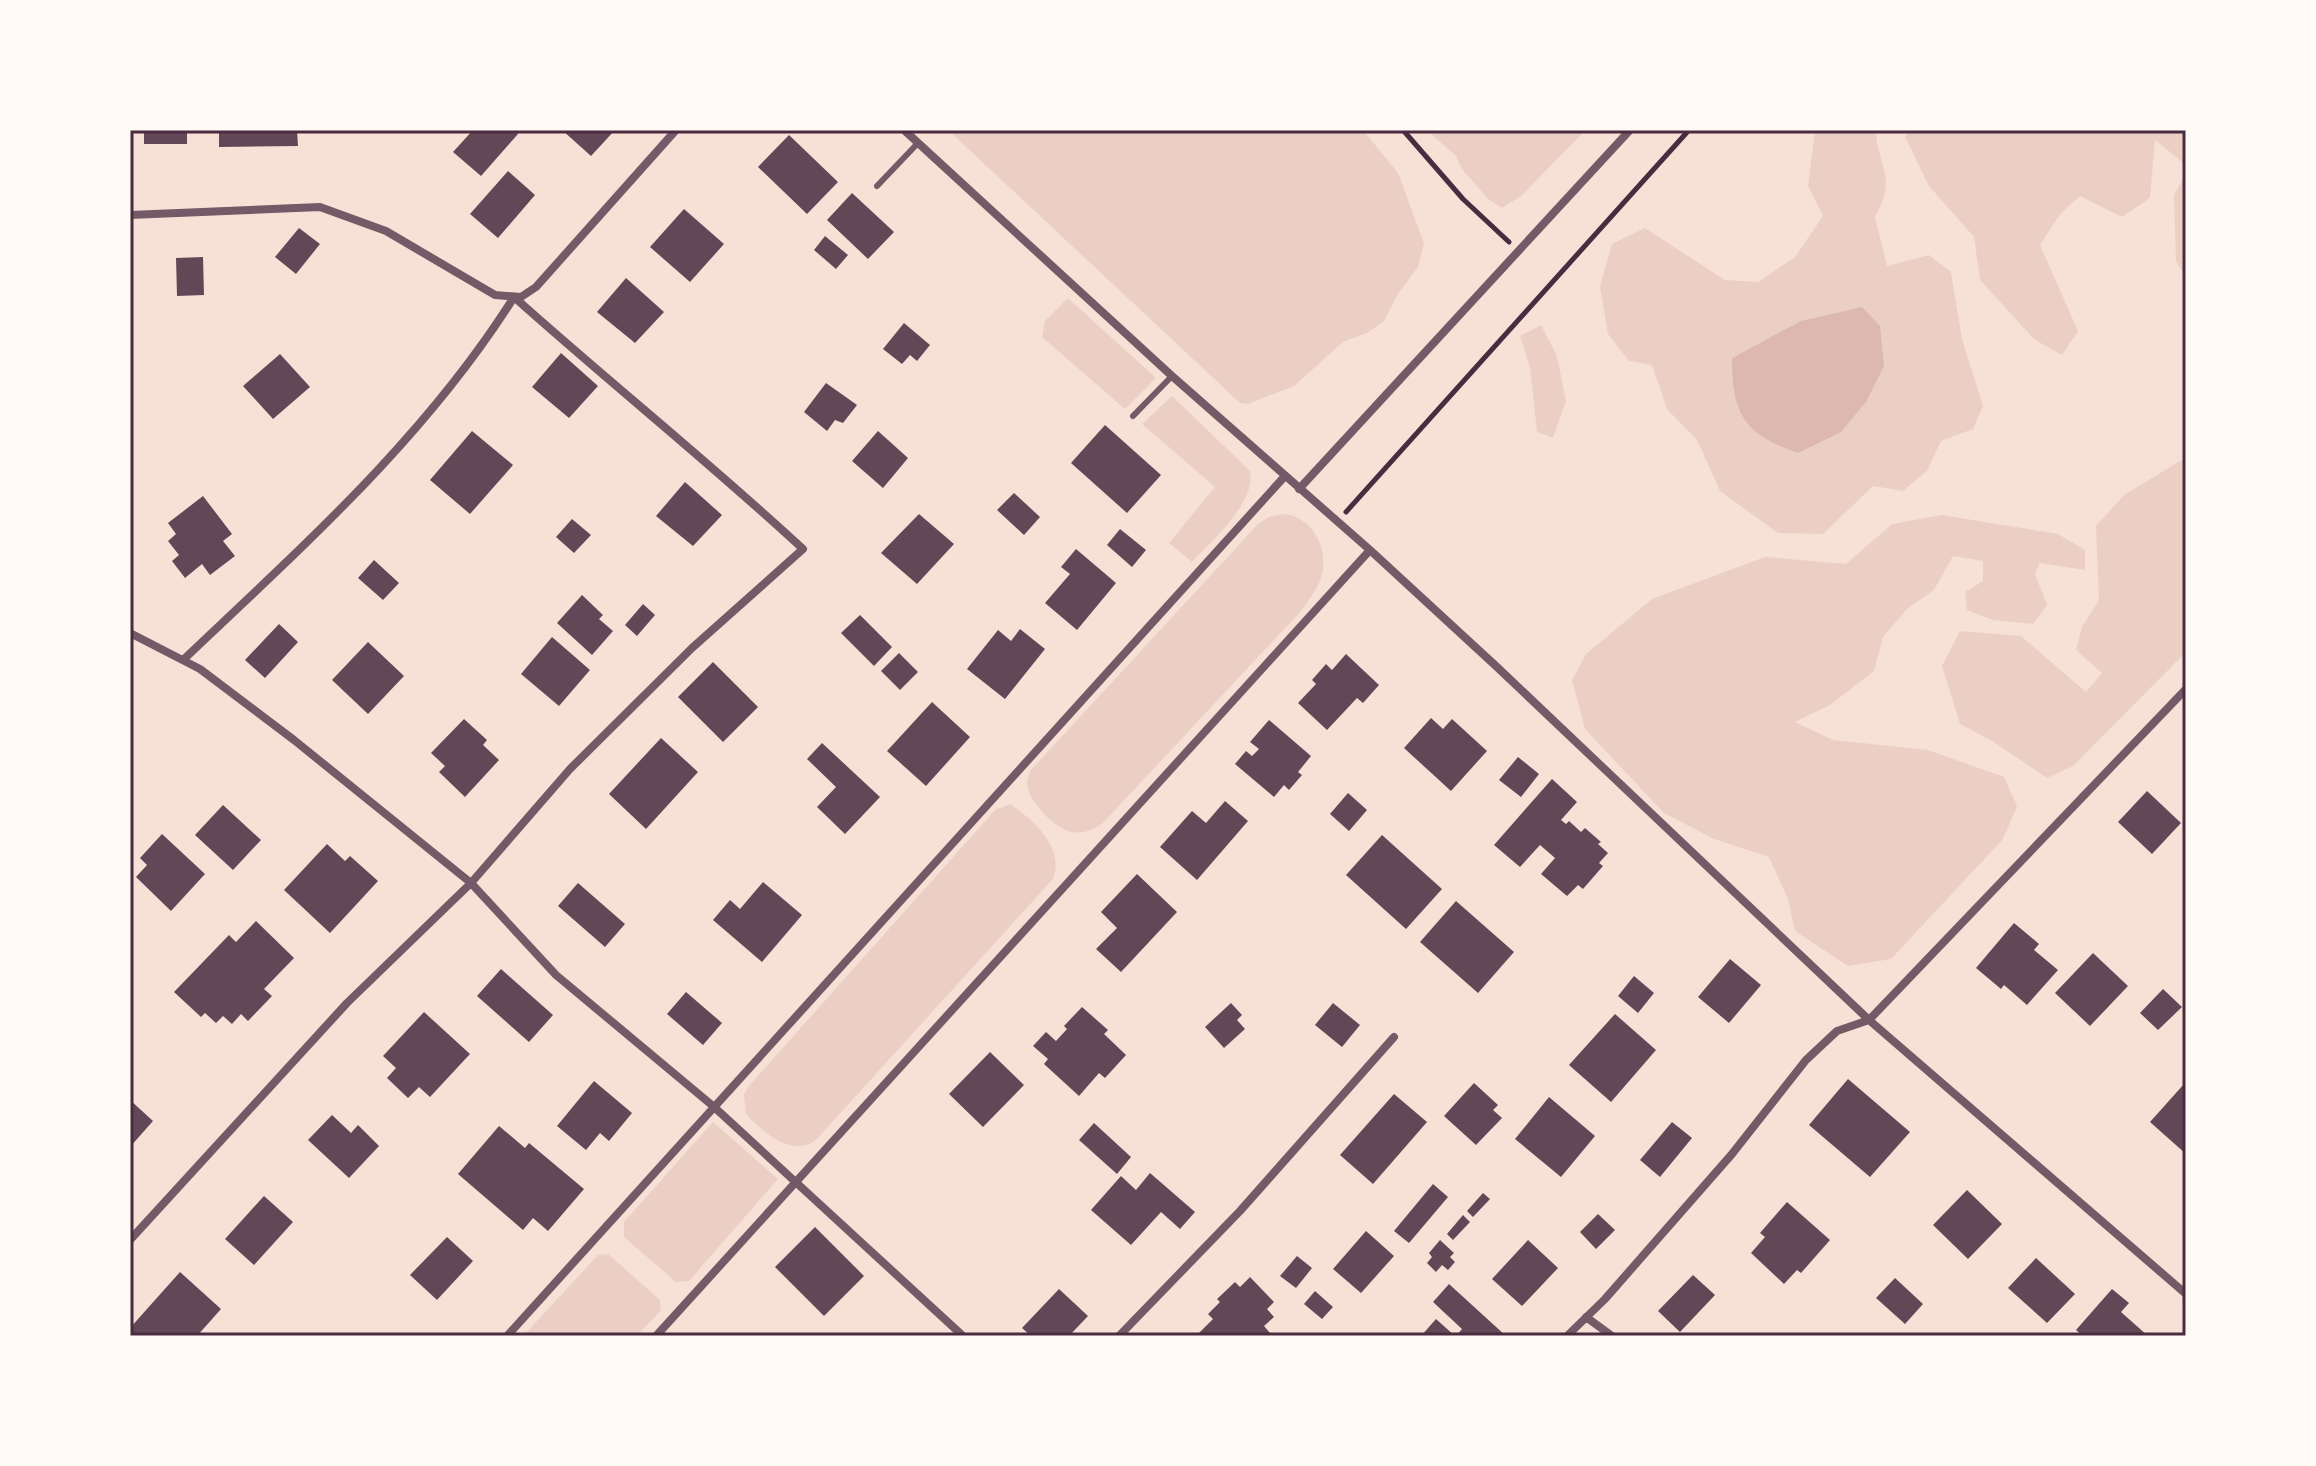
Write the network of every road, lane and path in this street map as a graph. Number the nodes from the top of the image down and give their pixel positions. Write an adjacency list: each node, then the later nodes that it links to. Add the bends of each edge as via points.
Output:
1 (676, 130): 10 (street, via 536,287)
2 (904, 130): 6 (street)
3 (1403, 130): 9 (path, via 1463,199)
4 (1630, 130): 9 (street)
5 (1689, 130): 15 (path)
6 (918, 143): 7 (lane); 11 (street)
7 (877, 186)
8 (130, 215): 10 (street, via 320,207 386,231 495,295)
9 (1518, 251): 14 (street)
10 (514, 297): 18 (street, via 460,376 367,485); 20 (street, via 803,549 692,648 570,769)
11 (1172, 376): 12 (lane); 13 (street)
12 (1133, 416)
13 (1285, 476): 14 (street); 23 (street)
14 (1299, 489): 15 (street)
15 (1338, 522): 16 (street)
16 (1370, 550): 21 (street); 24 (street)
17 (130, 633): 18 (street)
18 (183, 660): 20 (street, via 294,740)
19 (2186, 689): 21 (street)
20 (471, 883): 23 (street, via 556,975); 25 (street, via 347,1003)
21 (1869, 1020): 26 (street); 27 (street, via 1837,1031 1806,1060 1732,1154)
22 (1394, 1037): 31 (street, via 1240,1211)
23 (713, 1106): 24 (street); 28 (street)
24 (796, 1180): 29 (street); 30 (street)
25 (130, 1240)
26 (2186, 1294)
27 (1586, 1317): 32 (street); 33 (street)
28 (507, 1336)
29 (656, 1336)
30 (963, 1336)
31 (1119, 1336)
32 (1567, 1336)
33 (1612, 1336)

